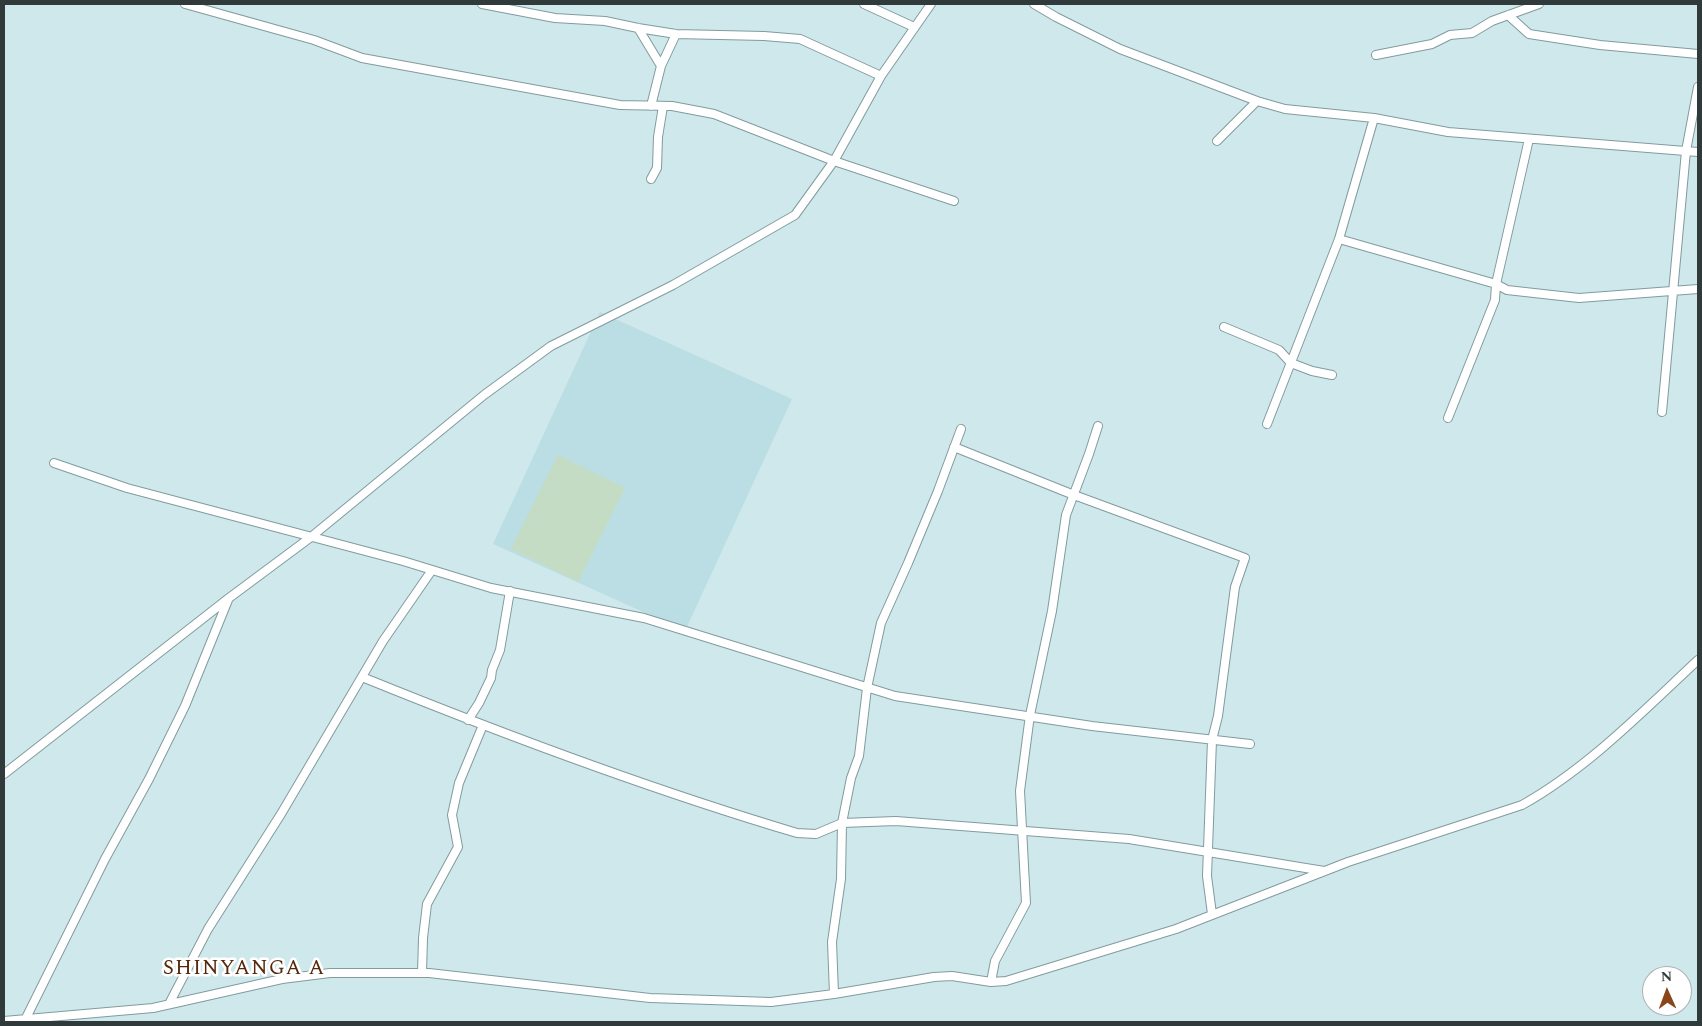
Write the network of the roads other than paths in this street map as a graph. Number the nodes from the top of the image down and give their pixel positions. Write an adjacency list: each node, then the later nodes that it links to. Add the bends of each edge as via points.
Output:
1 (187, 4): 17 (street, via 314,40 362,58 620,105)
2 (482, 4): 9 (street, via 555,18 604,21)
3 (864, 4): 8 (street)
4 (931, 4): 8 (street)
5 (1034, 4): 16 (street, via 1120,49)
6 (1539, 4): 7 (street)
7 (1508, 15): 11 (street, via 1529,34 1600,45); 12 (street, via 1472,33 1450,35 1432,44)
8 (914, 27): 14 (street)
9 (638, 28): 10 (street); 13 (street)
10 (676, 34): 13 (street); 14 (street, via 800,39)
11 (1698, 54)
12 (1376, 55)
13 (661, 66): 17 (street)
14 (881, 76): 24 (street)
15 (1698, 87): 22 (street)
16 (1257, 101): 19 (street, via 1285,109); 21 (street)
17 (651, 106): 18 (street)
18 (664, 106): 24 (street, via 714,114); 25 (street, via 657,168)
19 (1374, 118): 20 (street, via 1448,132); 27 (street)
20 (1529, 139): 22 (street); 28 (street)
21 (1218, 141)
22 (1686, 151): 23 (street); 30 (street)
23 (1698, 152)
24 (834, 161): 26 (street); 42 (street, via 794,216 673,285 551,346 484,395)
25 (651, 179)
26 (954, 201)
27 (1339, 239): 28 (street); 32 (street)
28 (1496, 284): 30 (street, via 1507,290 1579,298); 35 (street, via 1495,300)
29 (1698, 289): 30 (street)
30 (1674, 291): 34 (street)
31 (1224, 327): 32 (street, via 1279,350)
32 (1290, 363): 33 (street); 36 (street)
33 (1332, 375)
34 (1662, 412)
35 (1448, 418)
36 (1267, 424)
37 (1098, 426): 41 (street)
38 (961, 429): 39 (street)
39 (954, 447): 41 (street); 48 (street, via 881,623)
40 (54, 463): 42 (street, via 127,488)
41 (1074, 495): 49 (street, via 1066,515 1052,611); 52 (street, via 1245,558 1235,587)
42 (311, 537): 43 (street); 45 (street)
43 (432, 570): 44 (street); 47 (street)
44 (510, 591): 48 (street, via 644,618); 50 (street, via 500,650 491,678)
45 (229, 598): 54 (street); 66 (street, via 185,706)
46 (1698, 660): 58 (street, via 1608,743 1545,792 1522,805)
47 (362, 677): 50 (street); 63 (street, via 208,929)
48 (867, 688): 49 (street, via 895,696); 55 (street, via 859,756)
49 (1030, 715): 52 (street); 56 (street, via 1020,791)
50 (468, 720): 51 (street)
51 (483, 725): 55 (street, via 653,787 797,834 816,834); 60 (street, via 459,783 452,816 458,847 427,904)
52 (1212, 740): 53 (street); 57 (street)
53 (1250, 744)
54 (4, 774)
55 (842, 822): 56 (street, via 896,821); 62 (street, via 841,879 832,942)
56 (1022, 831): 57 (street, via 1129,839); 61 (street, via 1026,903 995,961)
57 (1208, 852): 58 (street); 59 (street, via 1207,876)
58 (1325, 871): 59 (street)
59 (1212, 914): 61 (street, via 1176,929 1006,981)
60 (422, 973): 62 (street, via 650,998 771,1002); 63 (street, via 330,973 282,979)
61 (991, 982): 62 (street, via 952,976 934,977)
62 (834, 994)
63 (169, 1004): 64 (street)
64 (69, 1019): 66 (street)
65 (4, 1021): 66 (street)
66 (24, 1021)

